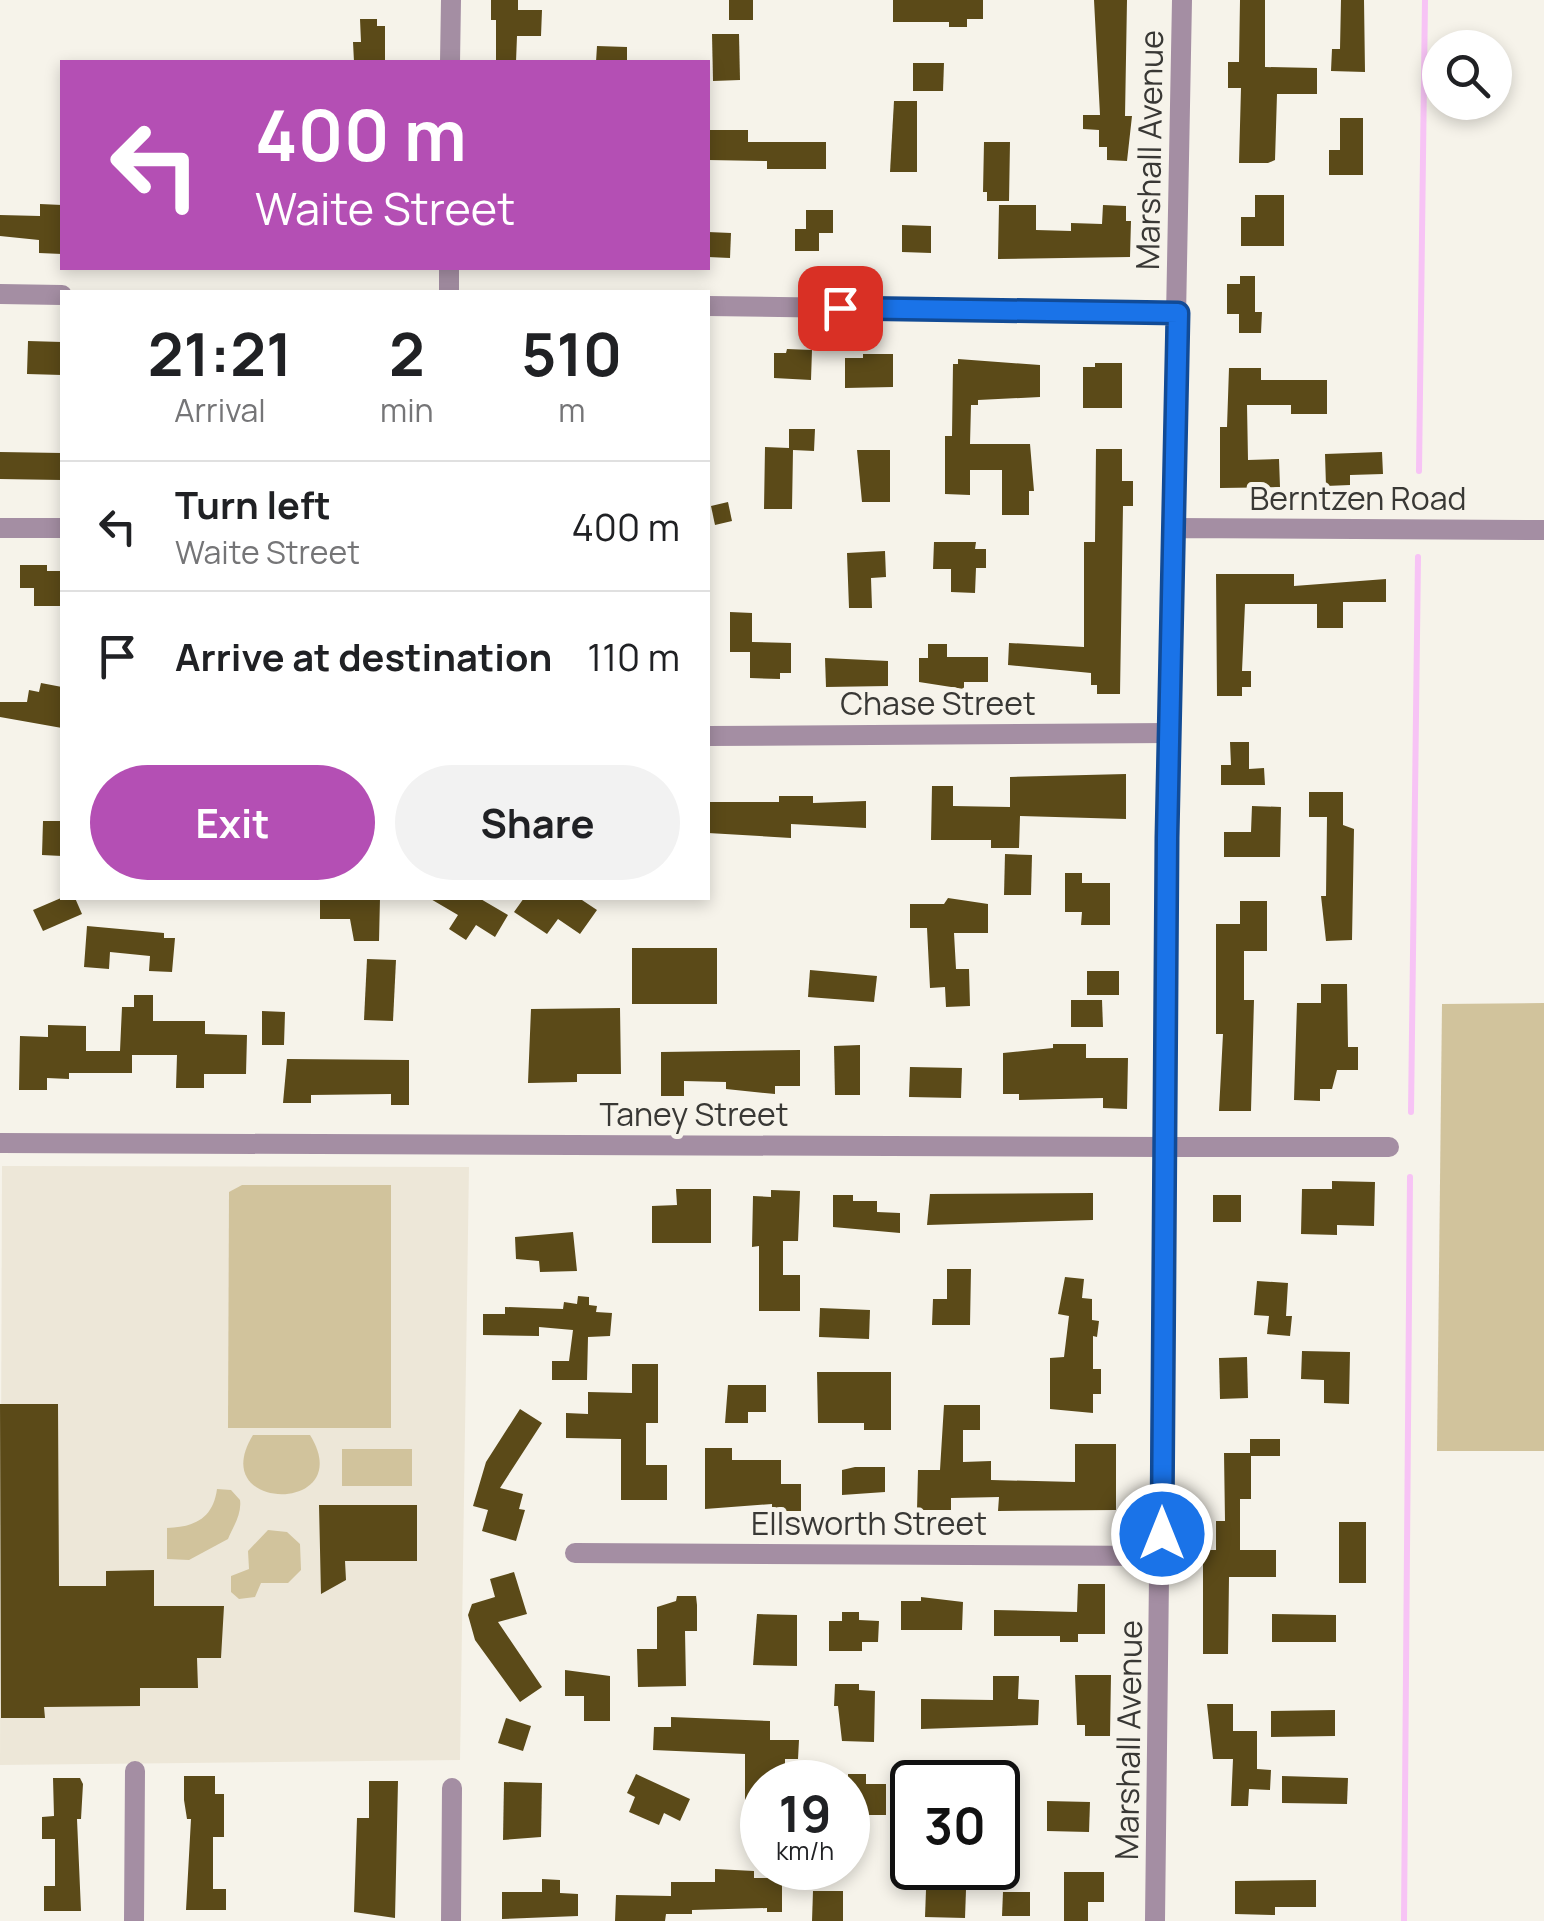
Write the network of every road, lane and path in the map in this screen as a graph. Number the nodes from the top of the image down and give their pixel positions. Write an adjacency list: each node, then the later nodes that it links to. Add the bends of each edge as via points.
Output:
1 (451, 0): 3 (street)
2 (1182, 0): 7 (street, Marshall Avenue)
3 (450, 60)
4 (0, 294): 5 (street)
5 (60, 295)
6 (710, 306): 7 (street)
7 (1178, 313): 10 (street, Marshall Avenue)
8 (0, 528): 9 (street)
9 (60, 528)
10 (1172, 528): 11 (street, Berntzen Road); 12 (street, Marshall Avenue)
11 (1544, 530)
12 (1169, 732): 13 (street, Chase Street); 15 (street, Marshall Avenue)
13 (710, 736)
14 (0, 1143): 15 (street, Taney Street)
15 (1164, 1147): 16 (street, Taney Street); 18 (street, Marshall Avenue)
16 (1389, 1147)
17 (575, 1554): 18 (street, Ellsworth Street)
18 (1162, 1556): 23 (street, Marshall Avenue)
19 (136, 1771): 21 (street)
20 (452, 1788): 22 (street)
21 (134, 1921)
22 (451, 1921)
23 (1156, 1921)

